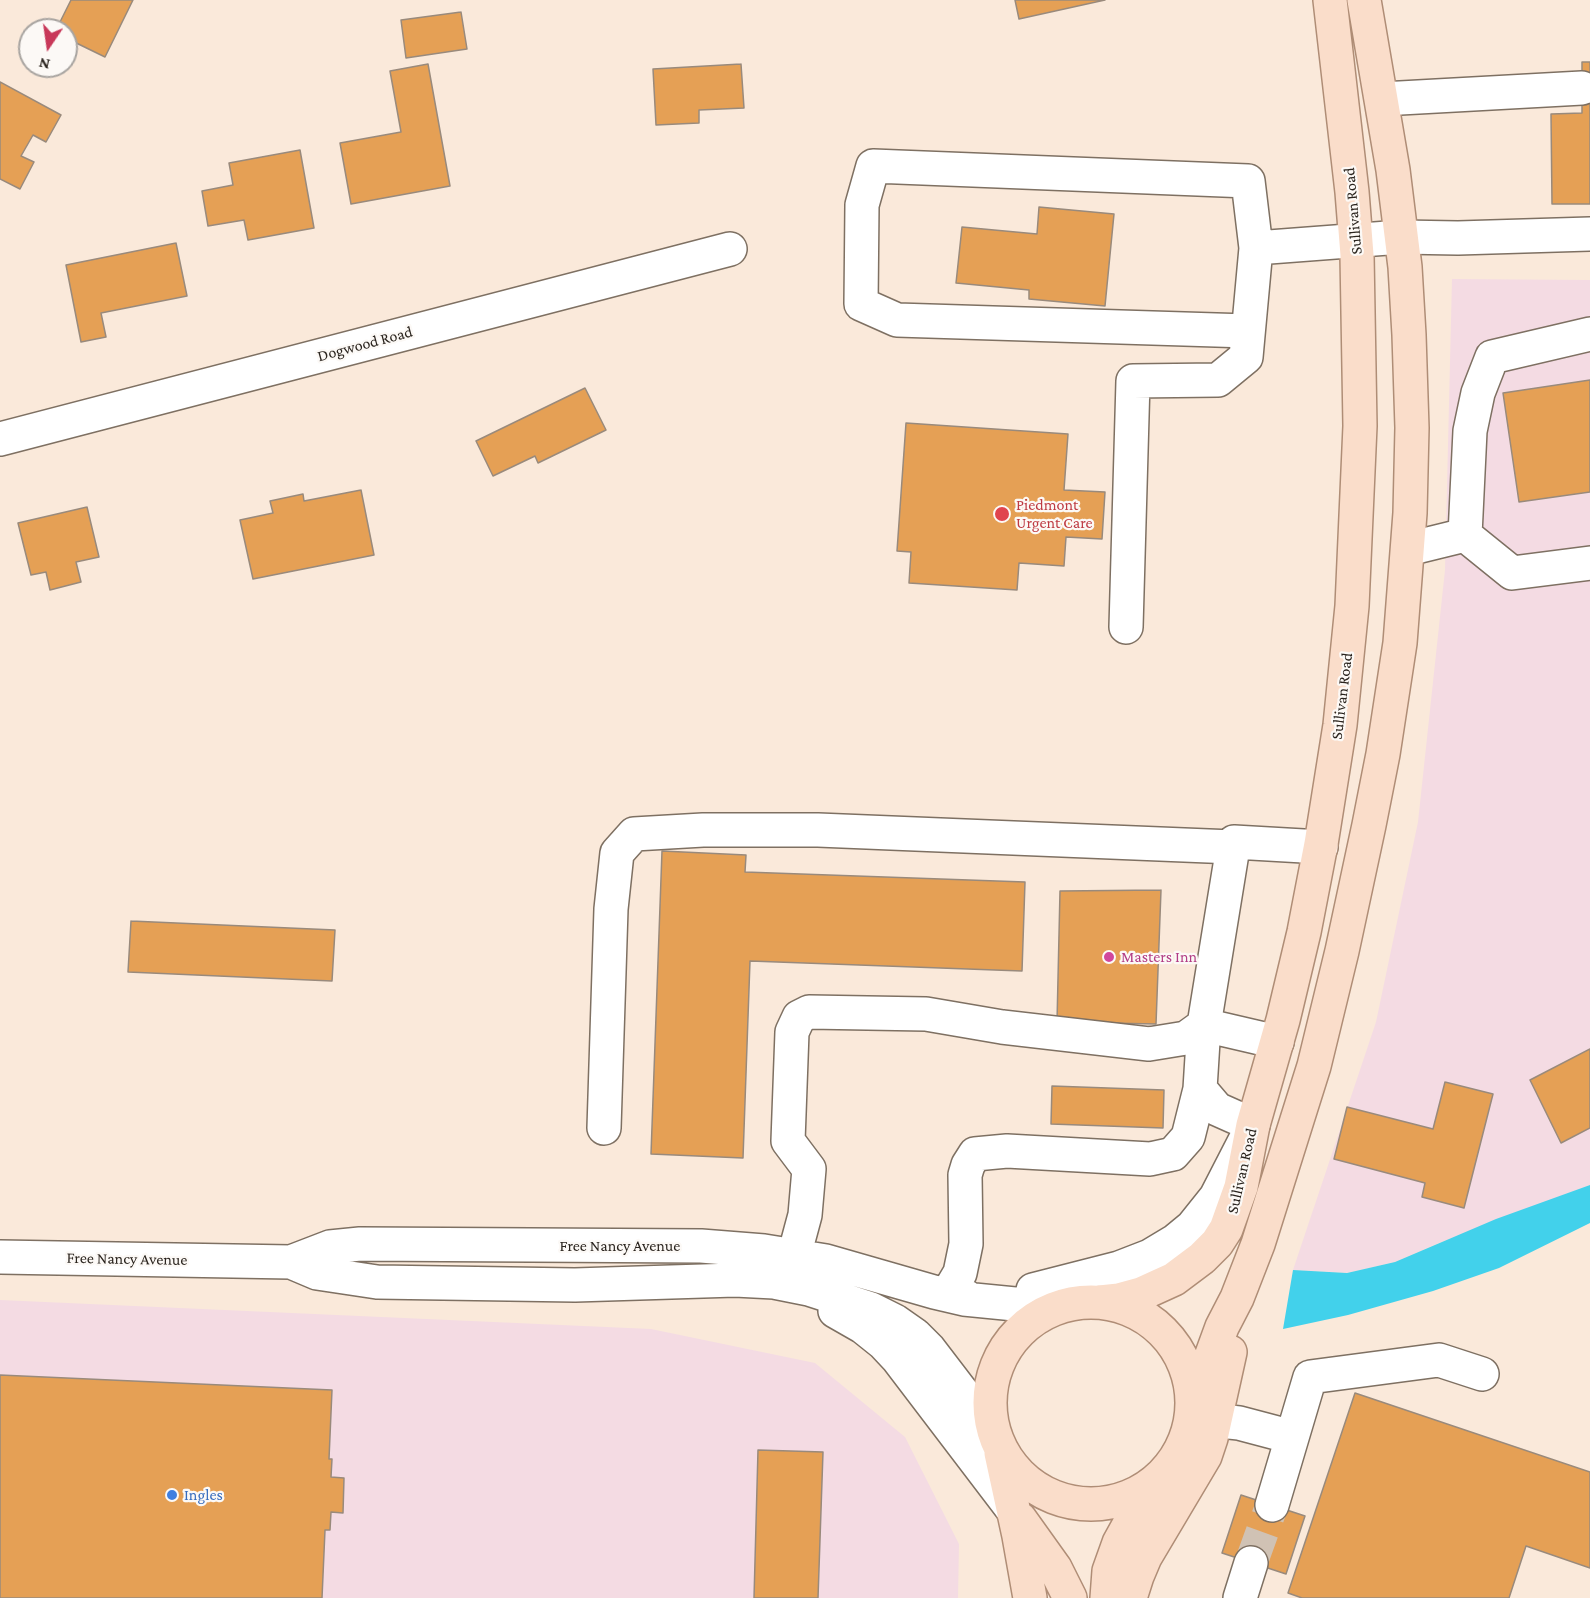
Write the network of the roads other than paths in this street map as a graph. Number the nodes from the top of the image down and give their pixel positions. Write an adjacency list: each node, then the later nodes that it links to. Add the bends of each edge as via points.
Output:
1 (1330, 0): 7 (main road, Sullivan Road)
2 (1364, 0): 4 (main road, Sullivan Road)
3 (1582, 88): 4 (street)
4 (1382, 99): 6 (main road, Sullivan Road)
5 (1590, 234): 6 (street)
6 (1401, 237): 7 (street); 14 (main road, Sullivan Road, via 1411,394)
7 (1356, 241): 8 (street); 18 (main road, Sullivan Road, via 1360,366 1356,547 1340,725)
8 (1256, 248): 10 (street); 10 (street, via 1248,181 873,166 862,205 861,304 897,320)
9 (730, 249): 12 (street, Dogwood Road)
10 (1248, 331): 16 (street, via 1246,357 1218,380 1133,381)
11 (1590, 334): 13 (street, via 1492,357 1478,393 1470,430)
12 (0, 439)
13 (1465, 536): 14 (street); 15 (street, via 1512,573)
14 (1408, 549): 31 (main road, Sullivan Road, via 1389,718 1342,951 1314,1066 1258,1244 1238,1298 1222,1327)
15 (1590, 563)
16 (1126, 627)
17 (1233, 847): 18 (street, via 1234,842); 19 (street); 23 (street, via 818,830 634,834 617,853 610,909)
18 (1321, 847): 20 (main road, Sullivan Road)
19 (1204, 1025): 20 (street); 21 (street); 24 (street, via 1186,1038 1149,1044 926,1014 809,1012 799,1017 792,1032 788,1141 809,1169 805,1215)
20 (1277, 1042): 22 (main road, Sullivan Road)
21 (1200, 1089): 22 (street, via 1217,1109); 28 (street, via 1188,1137 1173,1154 1150,1159 1007,1151 975,1154 965,1175 966,1244 960,1273)
22 (1253, 1125): 28 (street, Free Nancy Avenue, via 1210,1206 1192,1227 1150,1256 1021,1293); 29 (main road, Sullivan Road, via 1238,1197 1217,1243 1193,1266 1153,1290 1119,1300)
23 (604, 1128)
24 (794, 1256): 26 (street, Free Nancy Avenue, via 701,1246 379,1244 330,1247); 28 (street, Free Nancy Avenue, via 838,1264)
25 (0, 1257): 26 (street, Free Nancy Avenue)
26 (291, 1262): 27 (street, Free Nancy Avenue, via 324,1274 377,1282 574,1285)
27 (752, 1280): 33 (street, Free Nancy Avenue, via 824,1293 895,1321 929,1349); 36 (street, Free Nancy Avenue, via 833,1310 883,1343)
28 (946, 1295): 29 (street, Free Nancy Avenue, via 1025,1305)
29 (1090, 1302): 31 (main road, via 1125,1307 1148,1319 1168,1337 1187,1370); 33 (main road, via 1055,1308 1013,1336 995,1370 990,1395)
30 (1482, 1374): 32 (street, via 1439,1360 1310,1377)
31 (1200, 1416): 32 (street); 34 (main road); 41 (main road, Sullivan Road, via 1202,1463 1145,1557)
32 (1292, 1437): 35 (street)
33 (997, 1440): 34 (main road, via 1006,1459 1024,1479 1048,1494 1074,1502 1102,1503 1129,1496); 36 (main road)
34 (1163, 1474): 40 (main road, via 1119,1544 1109,1571)
35 (1272, 1505)
36 (1013, 1510): 38 (main road); 39 (main road, via 1055,1568)
37 (1251, 1563): 42 (street)
38 (1030, 1598)
39 (1070, 1598)
40 (1107, 1598)
41 (1130, 1598)
42 (1240, 1598)

